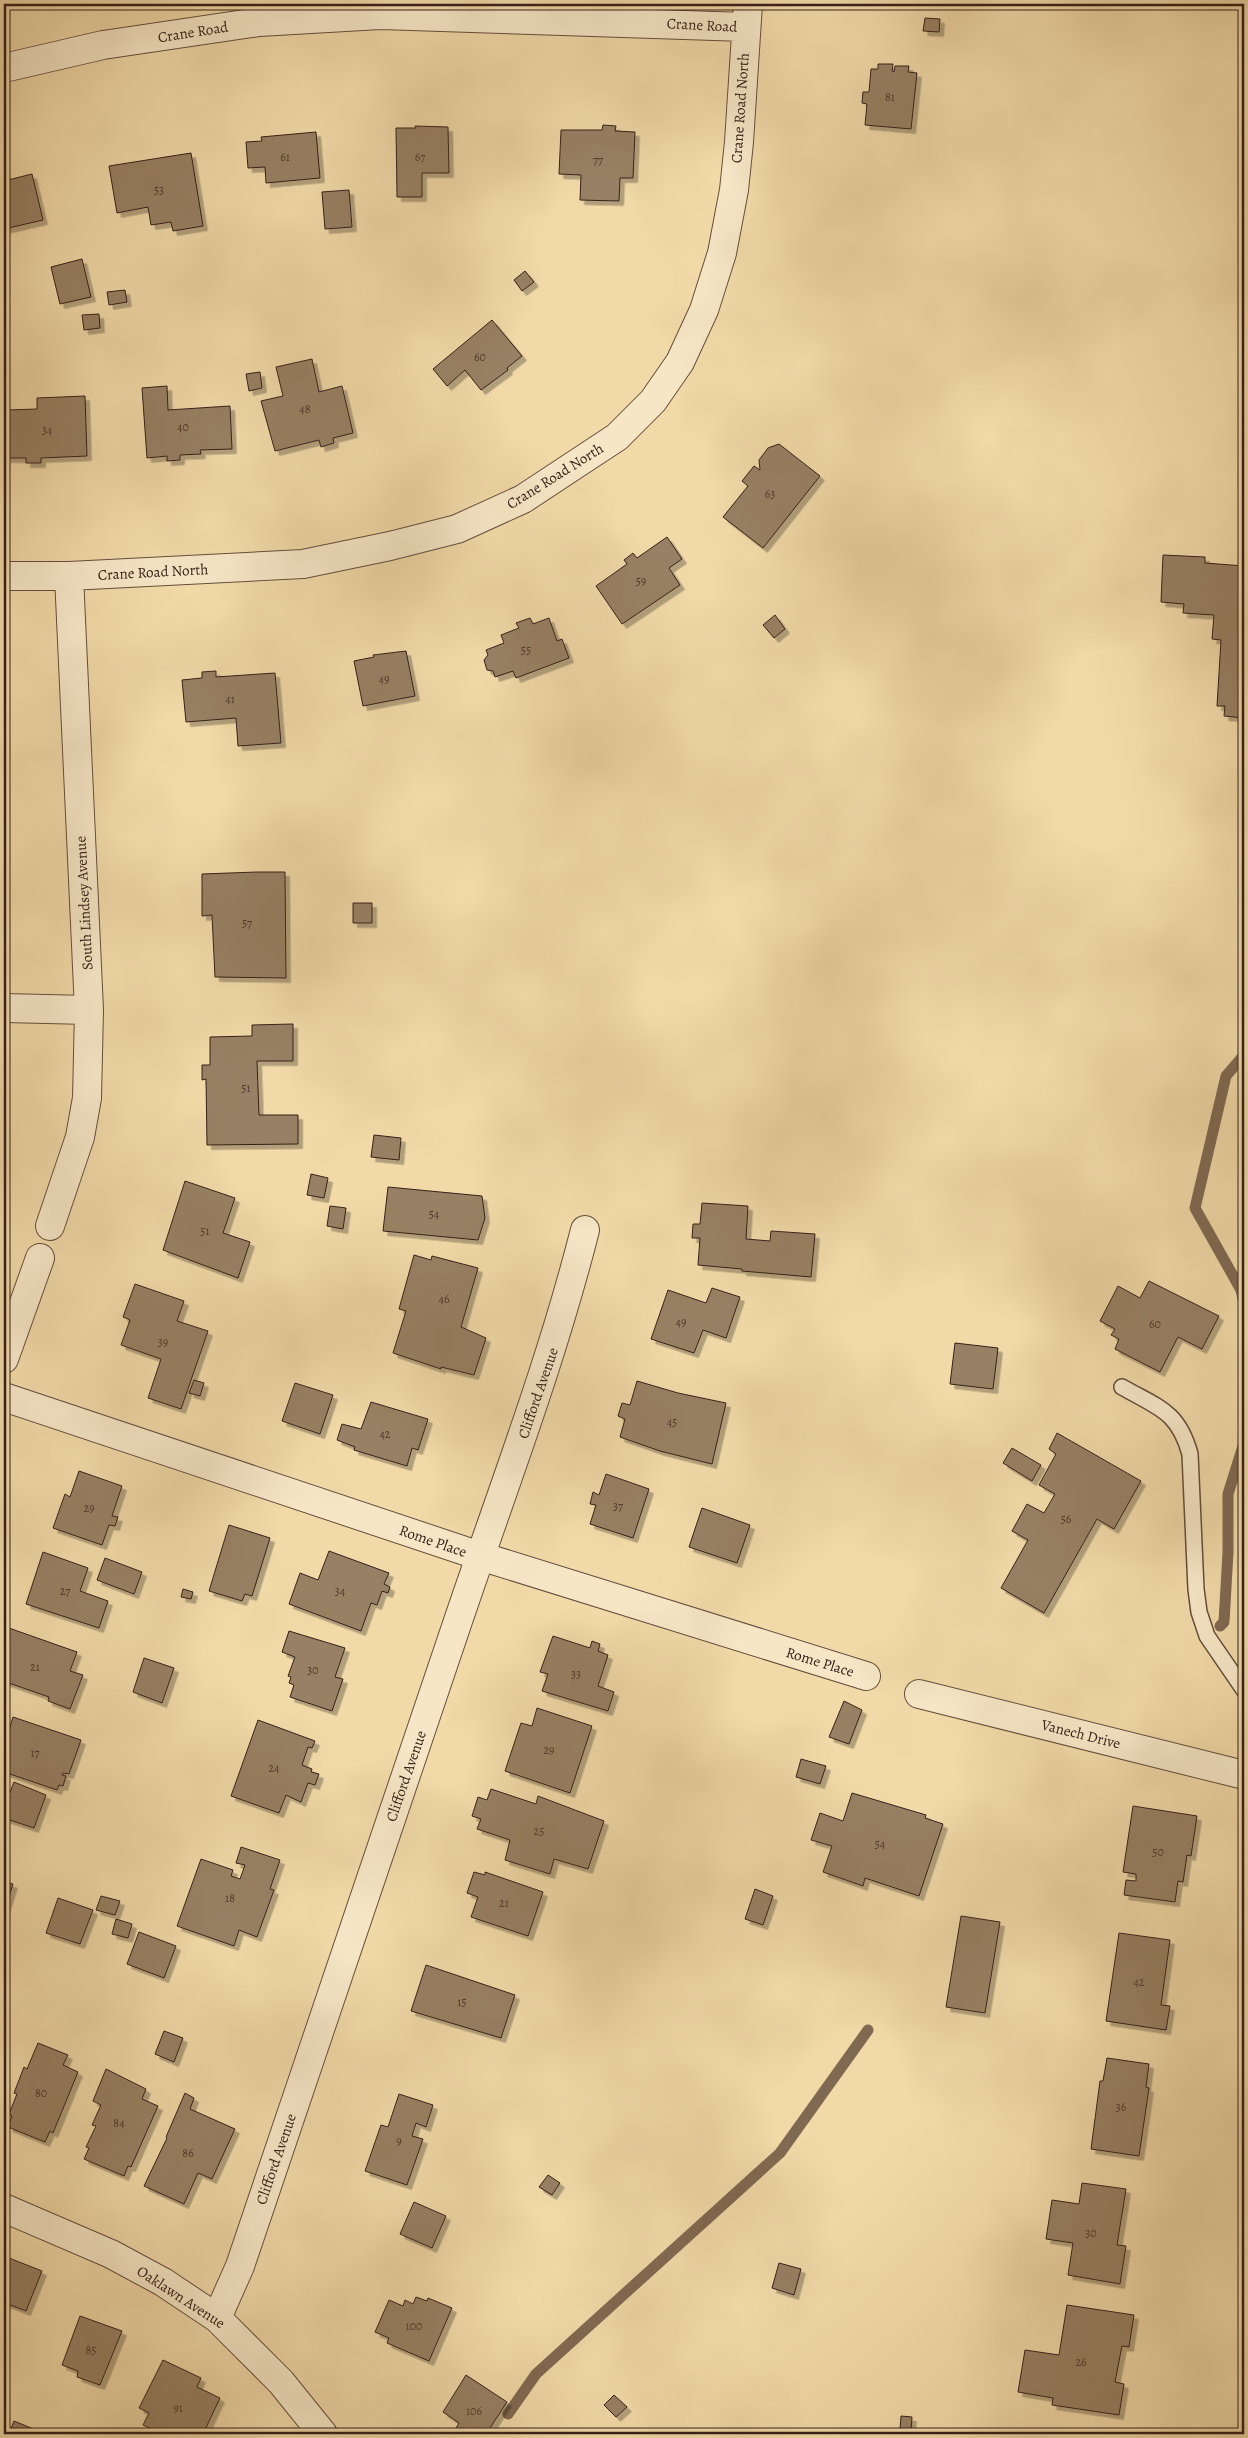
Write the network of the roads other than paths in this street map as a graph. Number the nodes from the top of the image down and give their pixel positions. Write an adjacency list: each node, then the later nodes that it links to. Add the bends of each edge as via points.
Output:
1 (747, 16): 2 (street, Crane Road, via 380,15 259,22 104,45); 4 (street, Crane Road North, via 734,190 722,253 704,310 680,362 653,401 617,437 523,499 457,529 390,546 303,564)
2 (4, 68)
3 (4, 576): 4 (street, Crane Road North)
4 (69, 576): 6 (street, South Lindsey Avenue)
5 (4, 1008): 6 (street)
6 (89, 1010): 7 (street, South Lindsey Avenue, via 87,1098 80,1137)
7 (50, 1226)
8 (585, 1230): 13 (street, Clifford Avenue, via 565,1308 535,1402)
9 (40, 1258): 10 (street)
10 (4, 1359)
11 (1122, 1387): 15 (lane, via 1162,1410 1178,1422 1184,1433 1190,1454 1199,1612 1207,1636)
12 (4, 1397): 13 (street, Rome Place)
13 (480, 1556): 14 (street, Rome Place); 19 (street, Clifford Avenue, via 240,2266)
14 (866, 1676)
15 (1244, 1690)
16 (919, 1694): 17 (street, Vanech Drive)
17 (1244, 1775)
18 (4, 2208): 19 (street, Oaklawn Avenue, via 111,2254 164,2282)
19 (218, 2318): 20 (street, Oaklawn Avenue, via 281,2382)
20 (323, 2434)

